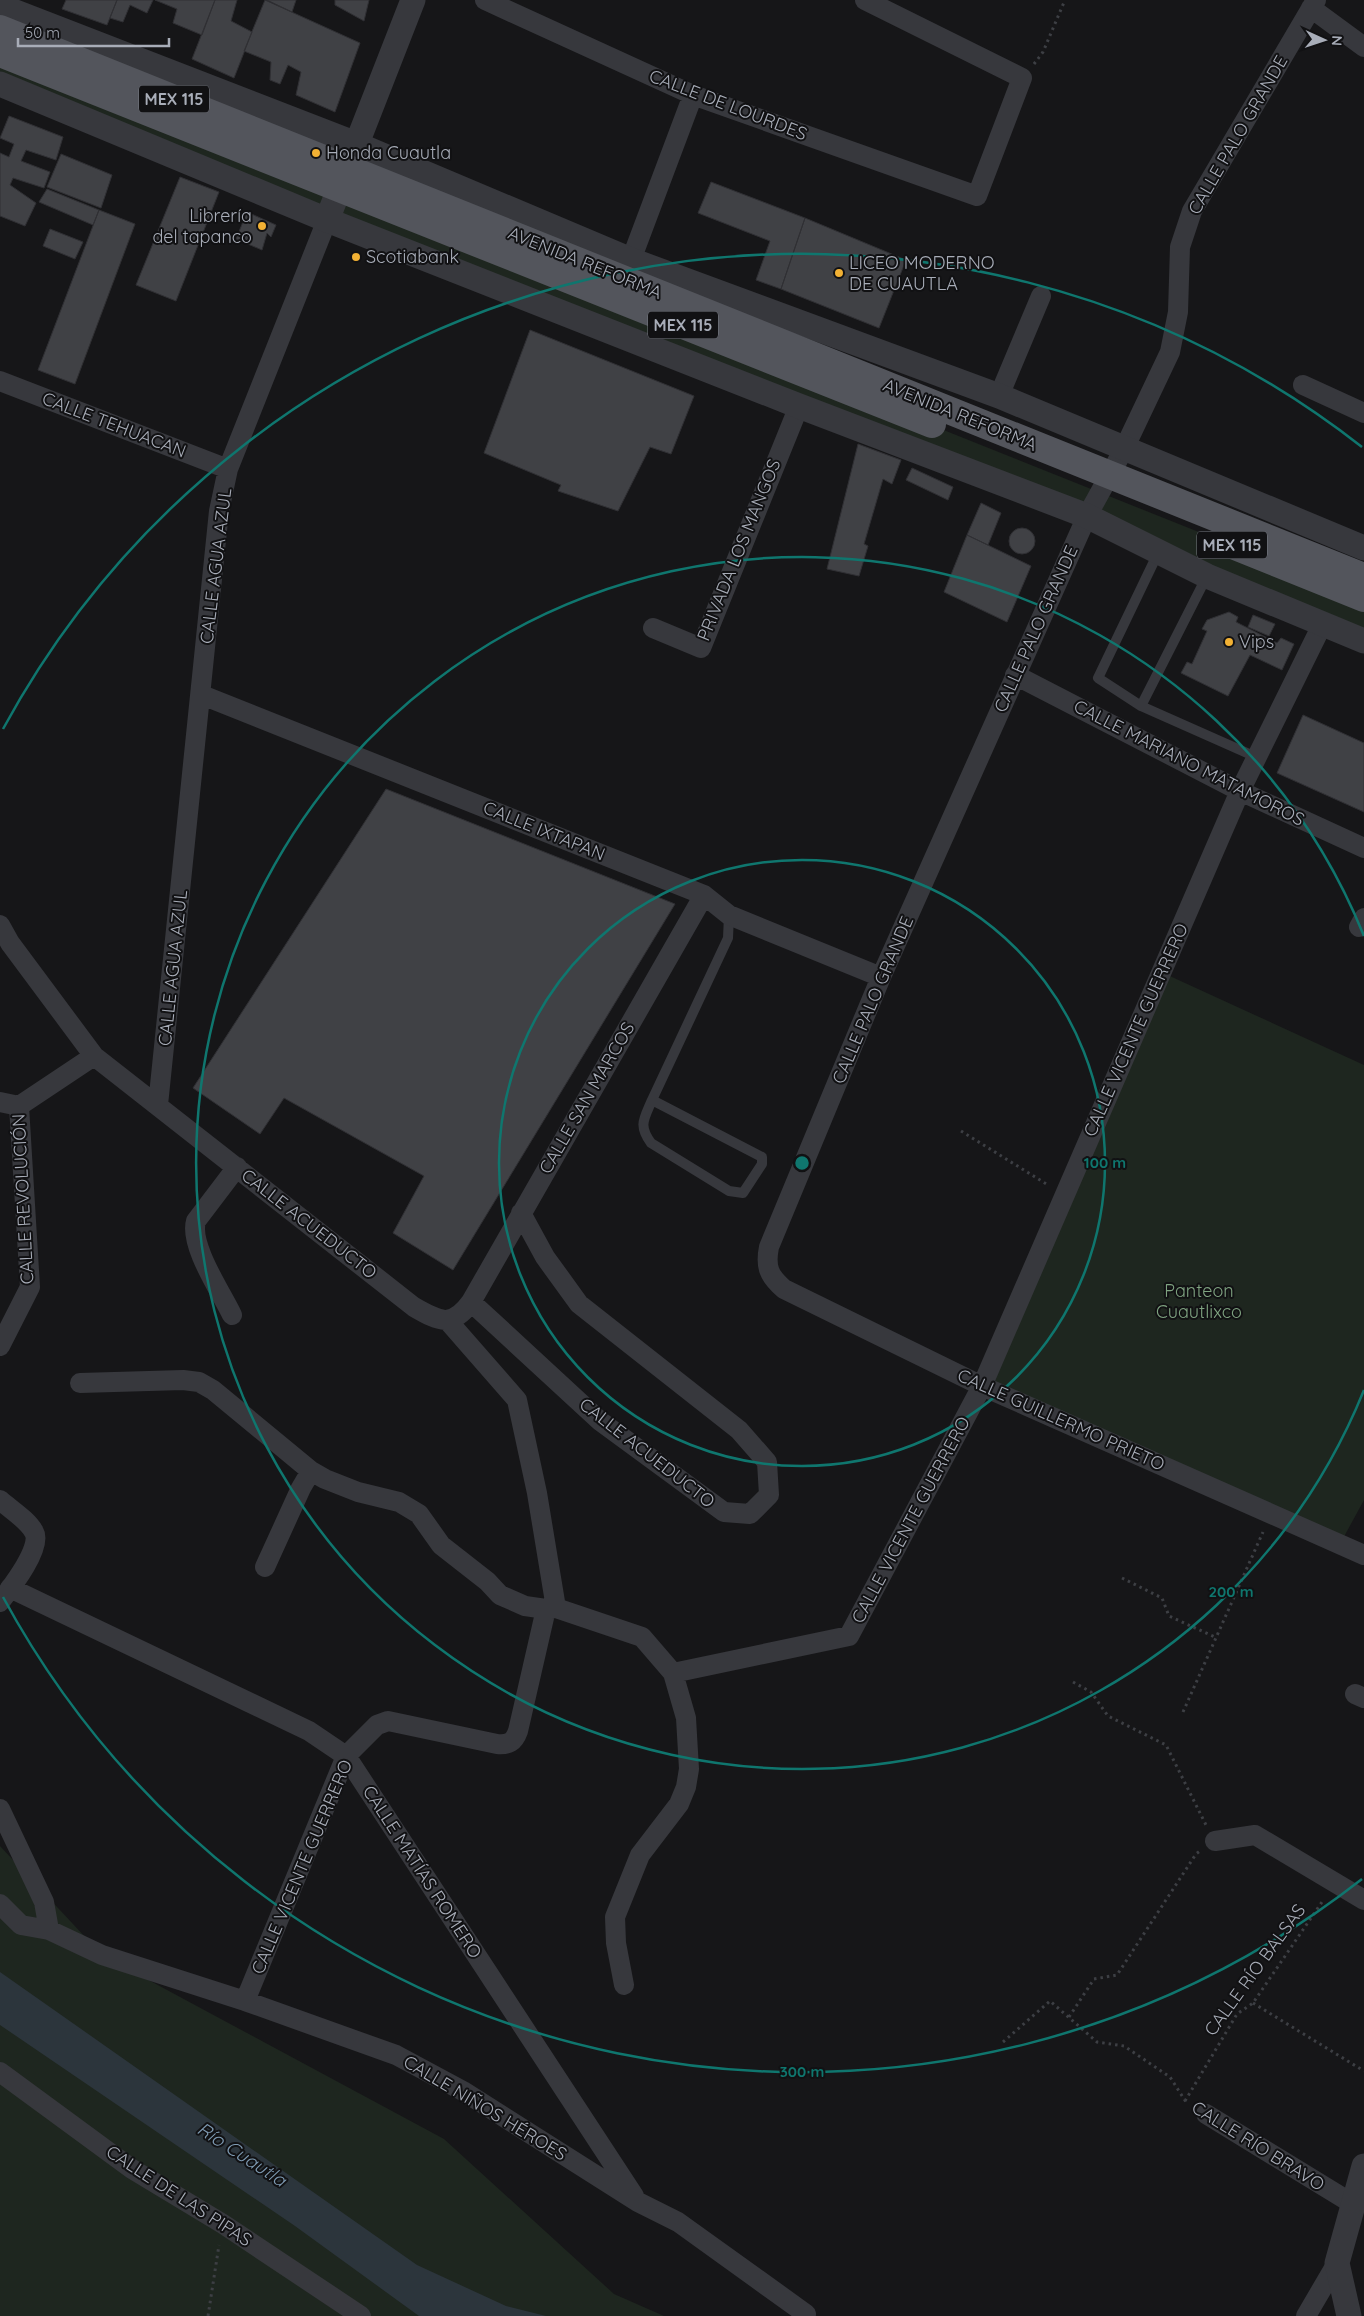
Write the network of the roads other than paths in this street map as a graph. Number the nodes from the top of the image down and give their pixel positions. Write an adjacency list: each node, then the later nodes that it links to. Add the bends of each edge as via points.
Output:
1 (413, 0): 11 (street, CALLE AGUA AZUL)
2 (485, 0): 10 (street, CALLE DE LOURDES)
3 (865, 0): 10 (street, CALLE DE LOURDES, via 1022,78 977,196)
4 (1314, 4): 7 (street); 20 (street, CALLE PALO GRANDE, via 1192,211 1180,246 1178,312 1170,352)
5 (0, 6): 11 (street)
6 (0, 29): 11 (main road, AVENIDA REFORMA / MEX 115)
7 (1364, 47)
8 (0, 52): 11 (main road, AVENIDA REFORMA / MEX 115)
9 (0, 84): 12 (street)
10 (693, 95): 13 (street)
11 (348, 167): 12 (street, CALLE AGUA AZUL); 13 (street); 22 (main road, AVENIDA REFORMA / MEX 115)
12 (327, 220): 18 (street); 21 (street, CALLE AGUA AZUL)
13 (631, 260): 17 (street)
14 (1041, 296): 17 (street)
15 (0, 381): 21 (street, CALLE TEHUACAN)
16 (1303, 385): 19 (street)
17 (999, 396): 20 (street)
18 (799, 406): 23 (street); 30 (street, PRIVADA LOS MANGOS, via 701,648)
19 (1364, 413)
20 (1124, 449): 22 (street, CALLE PALO GRANDE); 24 (street)
21 (228, 469): 33 (street, CALLE AGUA AZUL, via 219,511)
22 (1105, 483): 23 (street, CALLE PALO GRANDE); 27 (main road, AVENIDA REFORMA / MEX 115); 28 (main road, AVENIDA REFORMA / MEX 115)
23 (1087, 516): 25 (street); 32 (street, CALLE PALO GRANDE)
24 (1364, 548)
25 (1159, 551): 26 (street); 34 (lane, via 1098,678)
26 (1207, 576): 29 (street); 34 (lane)
27 (1364, 577)
28 (1364, 598)
29 (1322, 625): 31 (street); 35 (street, CALLE VICENTE GUERRERO)
30 (653, 628)
31 (1364, 641)
32 (1015, 675): 36 (street, CALLE MARIANO MATAMOROS); 41 (street, CALLE PALO GRANDE)
33 (202, 696): 38 (street, CALLE IXTAPAN); 45 (street, CALLE AGUA AZUL)
34 (1141, 706): 35 (lane)
35 (1256, 757): 36 (street, CALLE VICENTE GUERRERO)
36 (1240, 791): 37 (street, CALLE MARIANO MATAMOROS); 54 (street, CALLE VICENTE GUERRERO)
37 (1364, 848)
38 (704, 895): 39 (street, CALLE IXTAPAN); 47 (street, CALLE SAN MARCOS)
39 (729, 914): 41 (street, CALLE IXTAPAN); 43 (lane, via 728,938)
40 (0, 925): 42 (street, CALLE ACUEDUCTO)
41 (881, 978): 48 (street, CALLE PALO GRANDE, via 769,1247)
42 (94, 1056): 44 (street, CALLE REVOLUCIÓN); 45 (street, CALLE ACUEDUCTO)
43 (652, 1100): 43 (lane, via 762,1157 762,1164 743,1193 728,1191 650,1143 643,1132 644,1119)
44 (9, 1104): 52 (street, CALLE REVOLUCIÓN, via 30,1287)
45 (158, 1104): 46 (street, CALLE ACUEDUCTO)
46 (237, 1167): 50 (street, via 196,1221 194,1230 198,1247); 51 (street, CALLE ACUEDUCTO, via 414,1308 432,1318)
47 (521, 1213): 49 (street, CALLE SAN MARCOS); 49 (street, CALLE ACUEDUCTO, via 545,1257 579,1304 739,1430 767,1462 769,1496 750,1514 724,1512 600,1421)
48 (767, 1270): 54 (street, CALLE GUILLERMO PRIETO, via 784,1289)
49 (471, 1302): 51 (street, via 462,1314)
50 (232, 1314)
51 (448, 1321): 60 (street, via 516,1400 537,1493)
52 (0, 1346)
53 (80, 1383): 55 (street, via 199,1382)
54 (982, 1386): 57 (street, CALLE GUILLERMO PRIETO); 61 (street, CALLE VICENTE GUERRERO, via 849,1636)
55 (311, 1471): 58 (street); 60 (street, via 358,1492 399,1502 419,1514 441,1545 487,1581 500,1596 525,1606)
56 (0, 1500): 59 (street, via 34,1531 37,1540)
57 (1364, 1555)
58 (265, 1568)
59 (5, 1595): 62 (street, CALLE MATÍAS ROMERO, via 309,1731)
60 (551, 1608): 61 (street, via 642,1637); 62 (street, CALLE VICENTE GUERRERO, via 516,1738 510,1743 497,1744 388,1721 377,1724)
61 (673, 1673): 68 (street, via 686,1718 687,1778 679,1804 640,1855 615,1917)
62 (346, 1756): 69 (street, CALLE VICENTE GUERRERO); 73 (street, CALLE MATÍAS ROMERO)
63 (0, 1809): 67 (street, via 44,1902)
64 (1215, 1841): 65 (street, via 1255,1835)
65 (1364, 1900)
66 (0, 1904): 67 (street, CALLE NIÑOS HÉROES, via 21,1925)
67 (49, 1930): 69 (street, CALLE NIÑOS HÉROES, via 102,1955)
68 (624, 1985)
69 (245, 2002): 73 (street, CALLE NIÑOS HÉROES, via 396,2055 462,2092)
70 (0, 2072): 77 (street, CALLE DE LAS PIPAS, via 132,2169 223,2224)
71 (1206, 2114): 74 (street, CALLE RÍO BRAVO)
72 (1364, 2166): 74 (street)
73 (638, 2202): 76 (street, CALLE NIÑOS HÉROES, via 678,2222)
74 (1352, 2204): 75 (street)
75 (1337, 2263): 78 (street); 79 (street)
76 (806, 2314)
77 (361, 2316)
78 (1306, 2316)
79 (1349, 2316)

